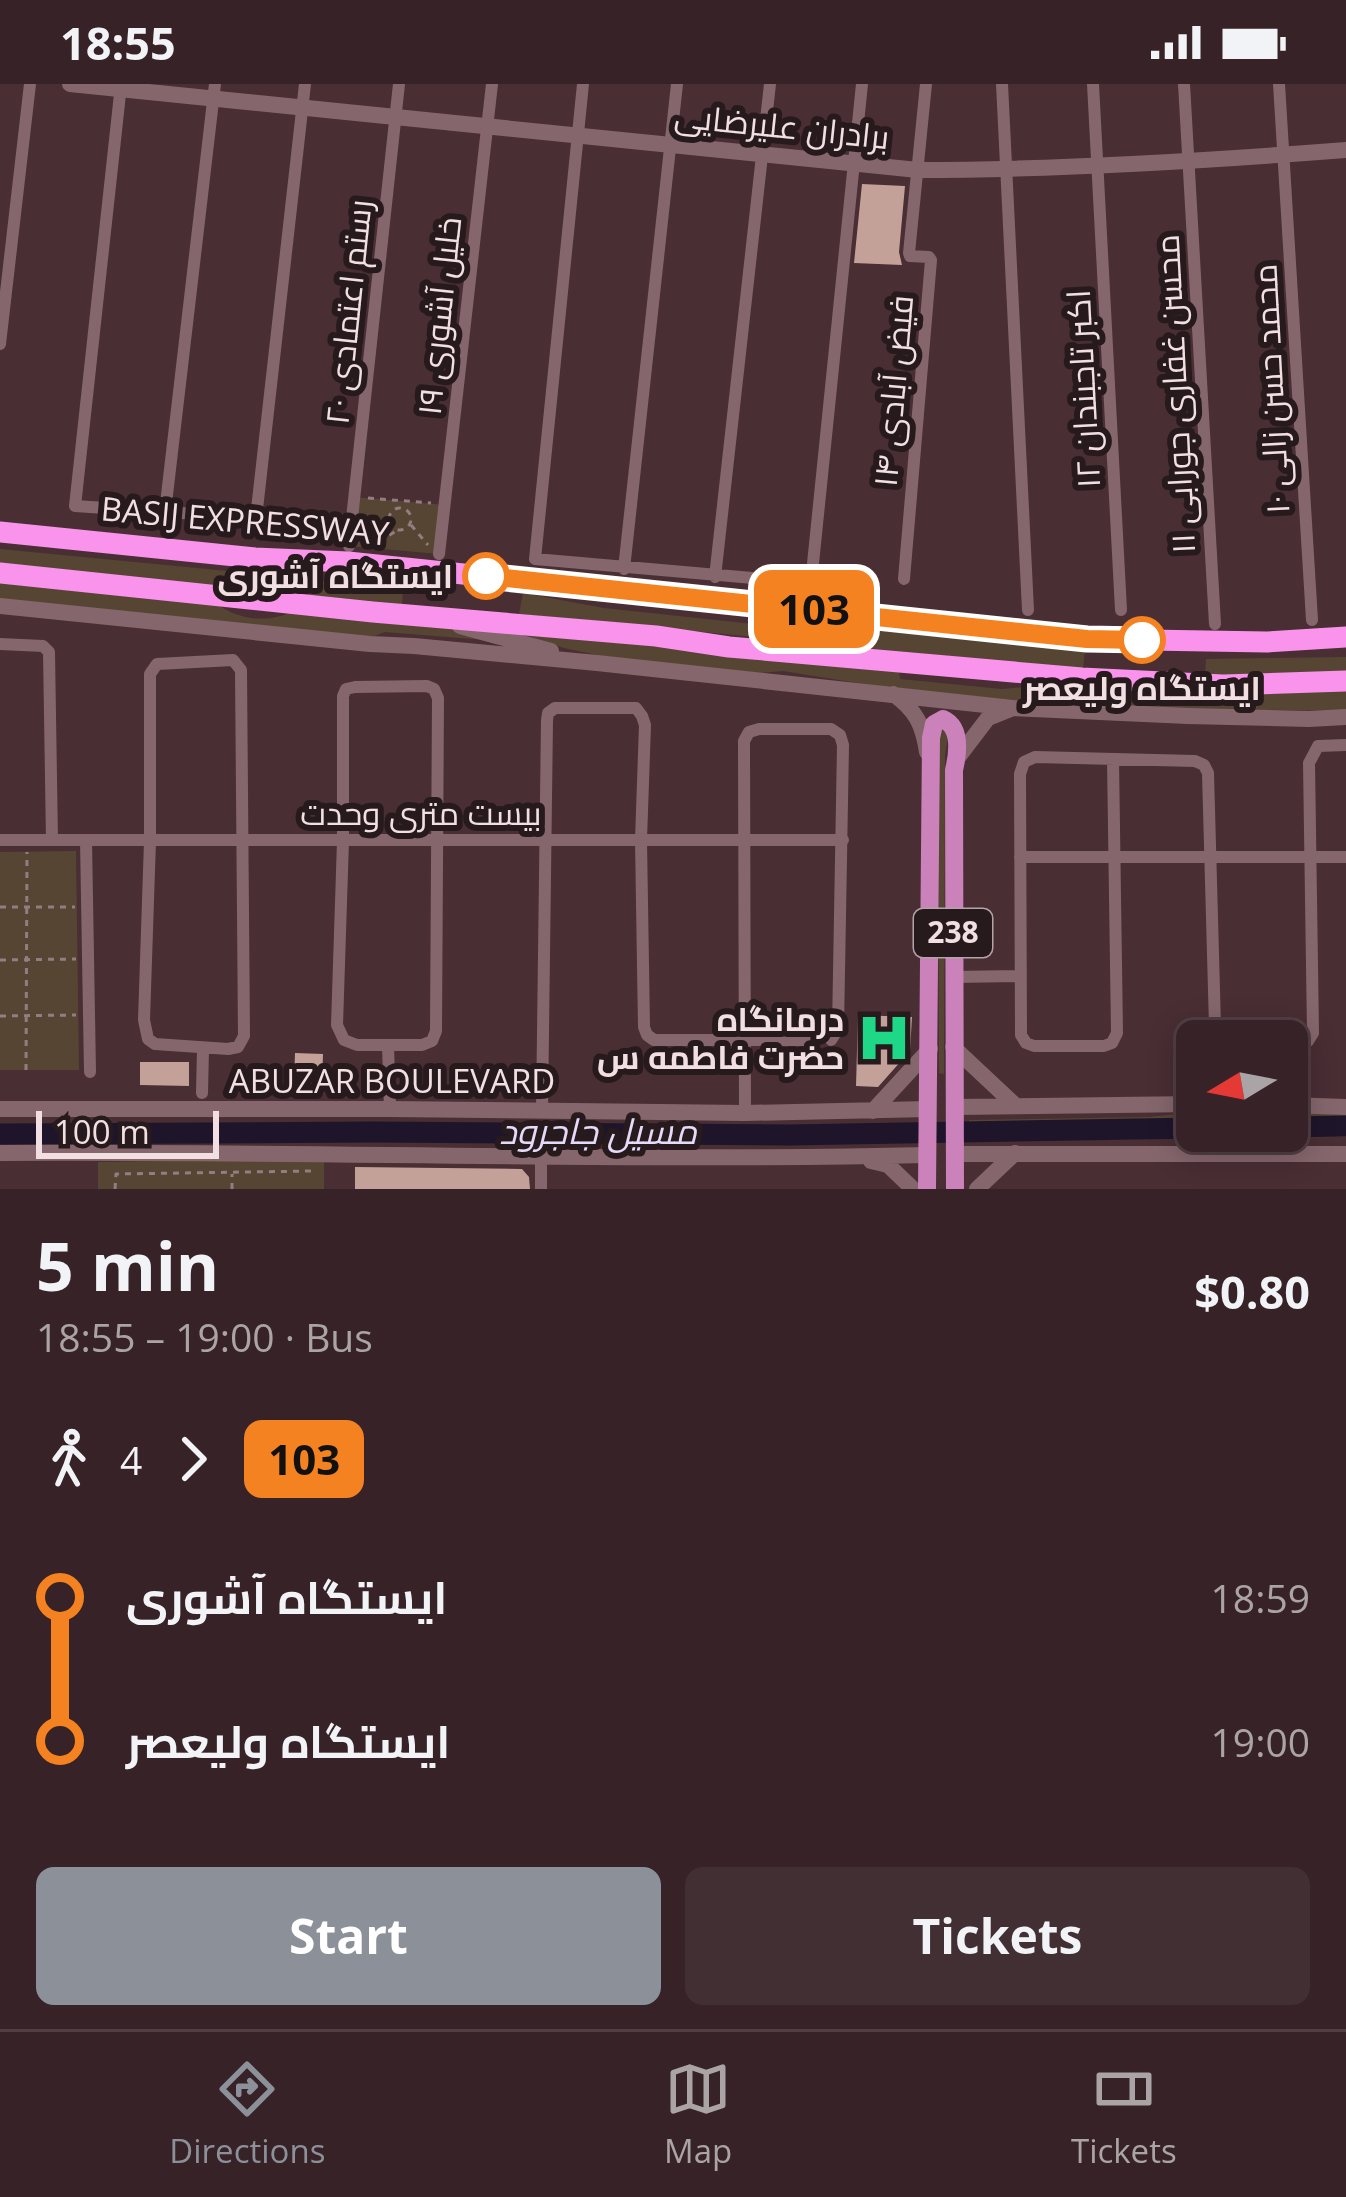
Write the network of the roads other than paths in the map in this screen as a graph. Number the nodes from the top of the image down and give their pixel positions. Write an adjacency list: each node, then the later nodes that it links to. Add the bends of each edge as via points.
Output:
1 (30, 84): 30 (street)
2 (70, 84): 15 (main road, برادران علیرضایی)
3 (305, 84): 17 (street)
4 (399, 84): 18 (street, رستم اعتمادی ۲۰)
5 (492, 84): 19 (street, خلیل آشوری ۱۹)
6 (583, 84): 20 (street)
7 (677, 84): 21 (street)
8 (770, 84): 23 (street)
9 (862, 84): 26 (street)
10 (926, 84): 28 (street, فیض آبادی ۱۴)
11 (1002, 84): 29 (street)
12 (1093, 84): 27 (street, اکبر تاجبندان ۱۲)
13 (1184, 84): 25 (street, محسن غفاری جورابی ۱۱)
14 (1279, 84): 24 (street, محمد حسن زالی ۱۰)
15 (121, 86): 16 (main road, برادران علیرضایی); 31 (street, via 75,506)
16 (214, 91): 17 (main road, برادران علیرضایی); 31 (street)
17 (303, 106): 18 (main road, برادران علیرضایی); 31 (street, via 256,518)
18 (396, 117): 19 (main road, برادران علیرضایی); 33 (street, رستم اعتمادی ۲۰)
19 (488, 128): 20 (main road, برادران علیرضایی); 34 (street, خلیل آشوری ۱۹)
20 (578, 135): 21 (main road, برادران علیرضایی); 35 (street, via 535,559)
21 (670, 145): 23 (main road, برادران علیرضایی); 35 (street)
22 (1346, 150): 24 (main road, برادران علیرضایی)
23 (763, 154): 26 (main road, برادران علیرضایی); 36 (street)
24 (1284, 155): 25 (main road, برادران علیرضایی); 43 (street, محمد حسن زالی ۱۰)
25 (1189, 161): 27 (main road, برادران علیرضایی); 44 (street, محسن غفاری جورابی ۱۱)
26 (854, 163): 28 (main road, برادران علیرضایی); 36 (street, via 811,584)
27 (1099, 165): 29 (main road, برادران علیرضایی); 41 (street, اکبر تاجبندان ۱۲)
28 (918, 170): 29 (main road, برادران علیرضایی); 38 (street, فیض آبادی ۱۴, via 909,254 932,260)
29 (1006, 170): 40 (street)
30 (0, 344)
31 (165, 512)
32 (0, 532): 45 (highway, BASIJ EXPRESSWAY, via 1087,639)
33 (349, 546)
34 (439, 554)
35 (624, 569): 36 (street)
36 (715, 570)
37 (0, 573): 42 (highway)
38 (904, 579)
39 (0, 606): 47 (main road)
40 (1028, 610)
41 (1120, 610)
42 (418, 615): 47 (main road); 48 (highway, via 1082,678)
43 (1312, 620)
44 (1215, 624)
45 (1346, 637)
46 (0, 644): 59 (street, via 47,648)
47 (597, 663): 49 (main road)
48 (1346, 681)
49 (892, 694): 50 (main road); 57 (main road, 238, via 920,719)
50 (1019, 708): 52 (main road); 55 (main road, via 988,718)
51 (1346, 717): 52 (main road)
52 (1309, 719): 56 (street)
53 (1346, 745): 56 (street, via 1318,746)
54 (1113, 759): 69 (street, via 1024,762); 70 (street); 71 (street, via 1204,765)
55 (956, 760): 57 (main road, via 954,728 938,720); 75 (main road, 238)
56 (1310, 763): 72 (street)
57 (930, 768): 84 (main road, 238)
58 (0, 840): 59 (street, بیست متری وحدت)
59 (52, 840): 60 (street, بیست متری وحدت)
60 (86, 840): 67 (street, بیست متری وحدت); 85 (street)
61 (243, 840): 67 (street, بیست متری وحدت); 67 (street, via 241,670 233,660 152,668); 68 (street, بیست متری وحدت); 83 (street, via 244,1036 238,1047)
62 (438, 840): 63 (street, بیست متری وحدت); 68 (street, بیست متری وحدت); 68 (street, via 437,698 427,686 346,689); 81 (street, via 436,1031 422,1045)
63 (545, 840): 64 (street, بیست متری وحدت); 64 (street, via 548,713 555,708 636,708 642,716); 93 (street)
64 (641, 840): 65 (street, بیست متری وحدت); 77 (street, via 647,1035)
65 (746, 840): 66 (street, بیست متری وحدت); 66 (street, via 749,732 831,729 843,745); 77 (street)
66 (843, 840): 79 (street, via 838,1029)
67 (150, 841): 83 (street, via 148,1040)
68 (343, 841): 81 (street, via 337,1025 344,1040)
69 (1020, 857): 70 (street); 74 (street)
70 (1116, 857): 71 (street); 74 (street, via 1112,1042 1026,1043)
71 (1210, 857): 72 (street); 76 (street)
72 (1310, 857): 73 (street); 80 (street)
73 (1346, 857)
74 (1021, 976): 75 (street)
75 (952, 977): 82 (main road, 238)
76 (1215, 1020)
77 (743, 1039): 78 (street); 96 (street)
78 (808, 1040)
79 (831, 1040)
80 (1308, 1041)
81 (388, 1046): 92 (street)
82 (952, 1047): 88 (main road); 97 (main road, 238)
83 (203, 1049): 86 (street)
84 (930, 1049): 94 (main road); 95 (main road, 238)
85 (90, 1072)
86 (202, 1093)
87 (1176, 1104): 88 (main road)
88 (1016, 1106): 97 (main road)
89 (1308, 1106): 90 (main road)
90 (1346, 1107)
91 (0, 1109): 92 (main road, ABUZAR BOULEVARD)
92 (390, 1109): 93 (main road, ABUZAR BOULEVARD)
93 (542, 1111): 96 (main road, ABUZAR BOULEVARD)
94 (873, 1111): 95 (main road, ABUZAR BOULEVARD); 96 (main road, ABUZAR BOULEVARD)
95 (928, 1112): 97 (main road); 99 (main road, 238)
96 (746, 1113)
97 (955, 1113): 98 (main road, 238)
98 (955, 1148): 99 (main road); 101 (main road); 108 (main road, 238)
99 (927, 1149): 104 (main road); 107 (main road, 238)
100 (0, 1153): 103 (main road)
101 (1015, 1153): 102 (main road); 109 (main road)
102 (1346, 1154)
103 (541, 1157): 104 (main road); 105 (street)
104 (859, 1157): 106 (main road, via 888,1166)
105 (541, 1189)
106 (914, 1189)
107 (927, 1189)
108 (955, 1189)
109 (977, 1189)

